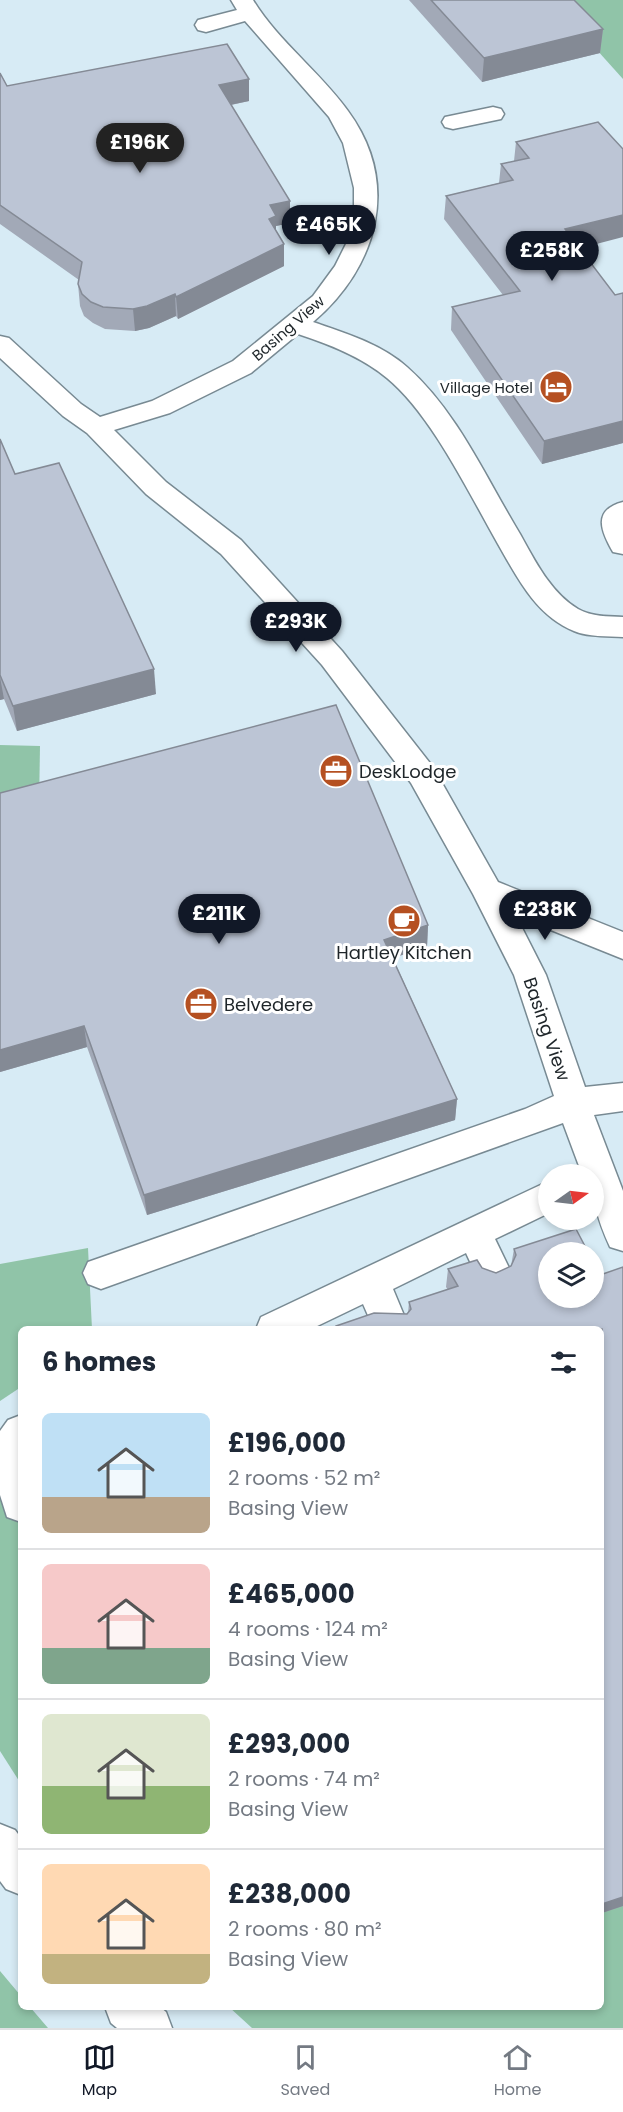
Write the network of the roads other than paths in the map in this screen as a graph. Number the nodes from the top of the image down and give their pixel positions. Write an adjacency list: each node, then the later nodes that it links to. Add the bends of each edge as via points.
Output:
1 (246, 7): 2 (main road); 5 (main road, Basing View, via 339,114 355,143 366,188 360,240 346,267 322,301)
2 (206, 25)
3 (493, 114): 4 (main road)
4 (453, 122)
5 (294, 324): 7 (main road, Basing View, via 242,367 161,407); 10 (main road, via 341,339 398,373 438,418 531,576 553,605 585,624)
6 (0, 344): 7 (main road, Basing View)
7 (96, 428): 11 (main road, Basing View, via 156,488 231,547 332,658 422,775)
8 (623, 511): 9 (main road, via 614,523)
9 (623, 545)
10 (623, 627)
11 (487, 891): 12 (main road); 14 (main road, Basing View, via 530,975)
12 (623, 946)
13 (623, 1097): 14 (main road, Basing View)
14 (573, 1103): 15 (main road, Basing View); 21 (main road)
15 (592, 1164)
16 (604, 1193): 19 (main road, Basing View)
17 (538, 1202): 18 (main road)
18 (474, 1234): 20 (main road); 22 (main road)
19 (623, 1236)
20 (493, 1272)
21 (101, 1273)
22 (372, 1283): 23 (main road); 24 (main road)
23 (390, 1325)
24 (280, 1326)
25 (18, 1437): 26 (main road, via 10,1449)
26 (18, 1489)
27 (0, 1845): 28 (main road)
28 (18, 1870)
29 (130, 2010): 30 (main road)
30 (150, 2028)

